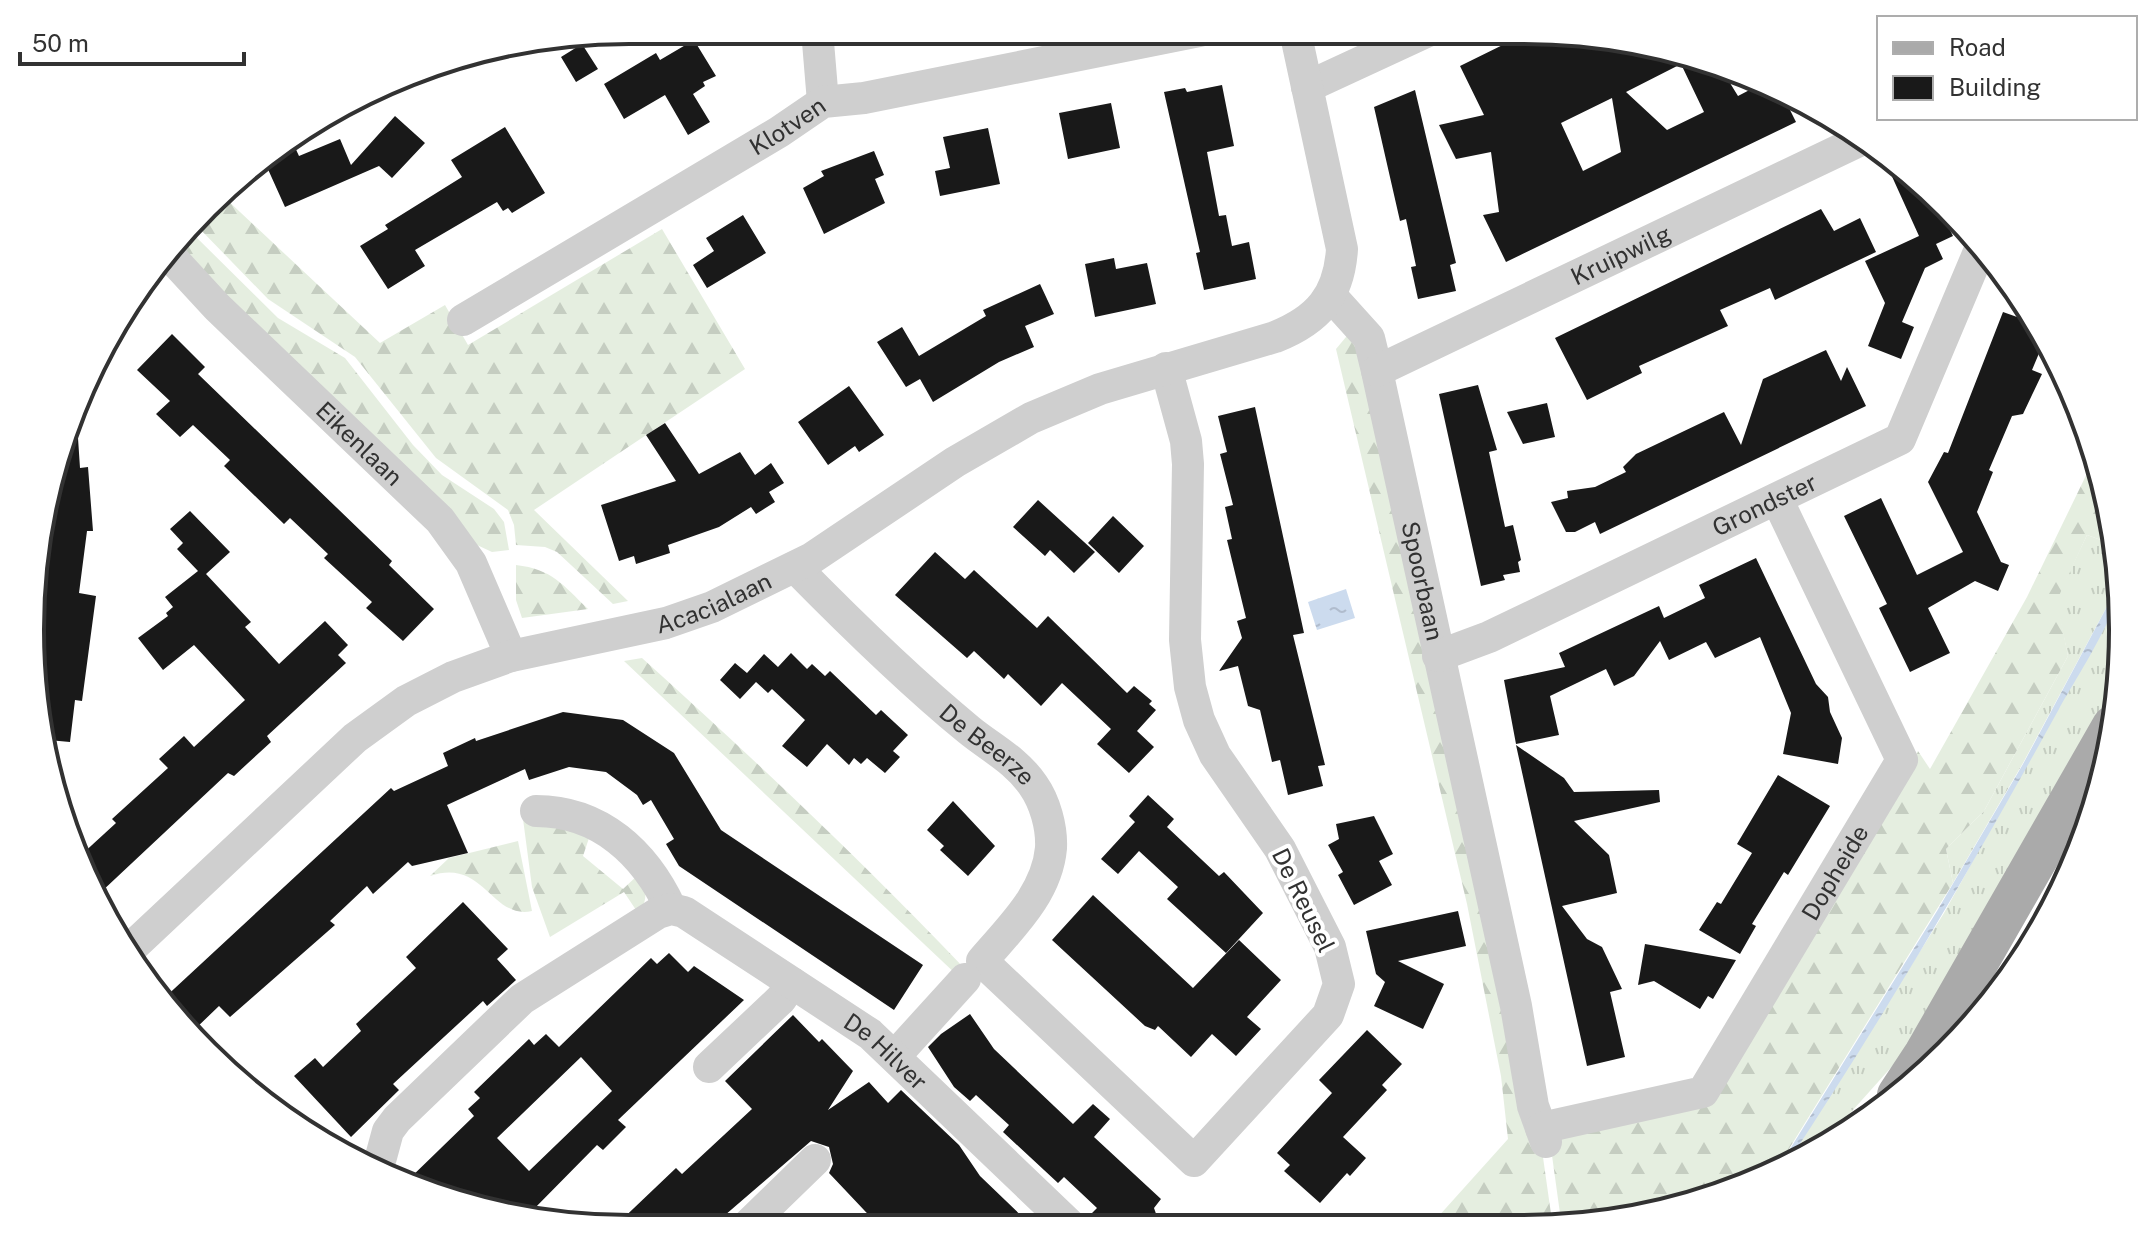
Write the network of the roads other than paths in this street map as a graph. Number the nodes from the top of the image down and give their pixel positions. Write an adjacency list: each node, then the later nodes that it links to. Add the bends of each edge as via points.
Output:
1 (818, 44): 6 (street)
2 (1134, 44): 6 (street, Klotven)
3 (1298, 44): 5 (street)
4 (1400, 44): 5 (street)
5 (1307, 87): 10 (street, via 1342,249)
6 (823, 102): 11 (street, Klotven)
7 (1851, 145): 13 (street, Kruipwilg)
8 (1976, 258): 14 (street, Grondster, via 1900,439)
9 (175, 261): 16 (street, Eikenlaan, via 440,520 471,563)
10 (1332, 297): 12 (street, Acacialaan, via 1299,327); 13 (street, Spoorbaan, via 1369,338)
11 (463, 320)
12 (1166, 368): 15 (street, Acacialaan, via 1086,394 1000,434); 22 (street, De Reusel, via 1188,464 1185,640 1190,687 1215,755 1280,849 1316,916 1337,972 1336,998 1317,1028 1194,1161)
13 (1377, 371): 17 (street, Spoorbaan)
14 (1777, 499): 17 (street, Grondster, via 1489,637); 27 (street, Dopheide, via 1902,760 1703,1092)
15 (795, 567): 16 (street, Acacialaan, via 666,623); 22 (street, De Beerze, via 968,729 1016,763 1044,805 1051,848 1039,889)
16 (511, 656): 21 (street, Acacialaan, via 432,688 355,738)
17 (1438, 656): 27 (street, Spoorbaan, via 1516,1006 1533,1106)
18 (2095, 758): 25 (main road)
19 (536, 811): 20 (street, via 576,816 620,839 645,864)
20 (671, 909): 23 (street, De Hilver, via 684,912); 28 (street, via 522,999 397,1119)
21 (136, 944)
22 (974, 970): 24 (street, De Beerze)
23 (792, 983): 24 (street, De Hilver); 26 (street)
24 (895, 1056): 31 (street, De Hilver)
25 (1918, 1062)
26 (709, 1067)
27 (1544, 1135)
28 (380, 1159)
29 (815, 1160): 30 (street)
30 (758, 1215)
31 (1060, 1215)

